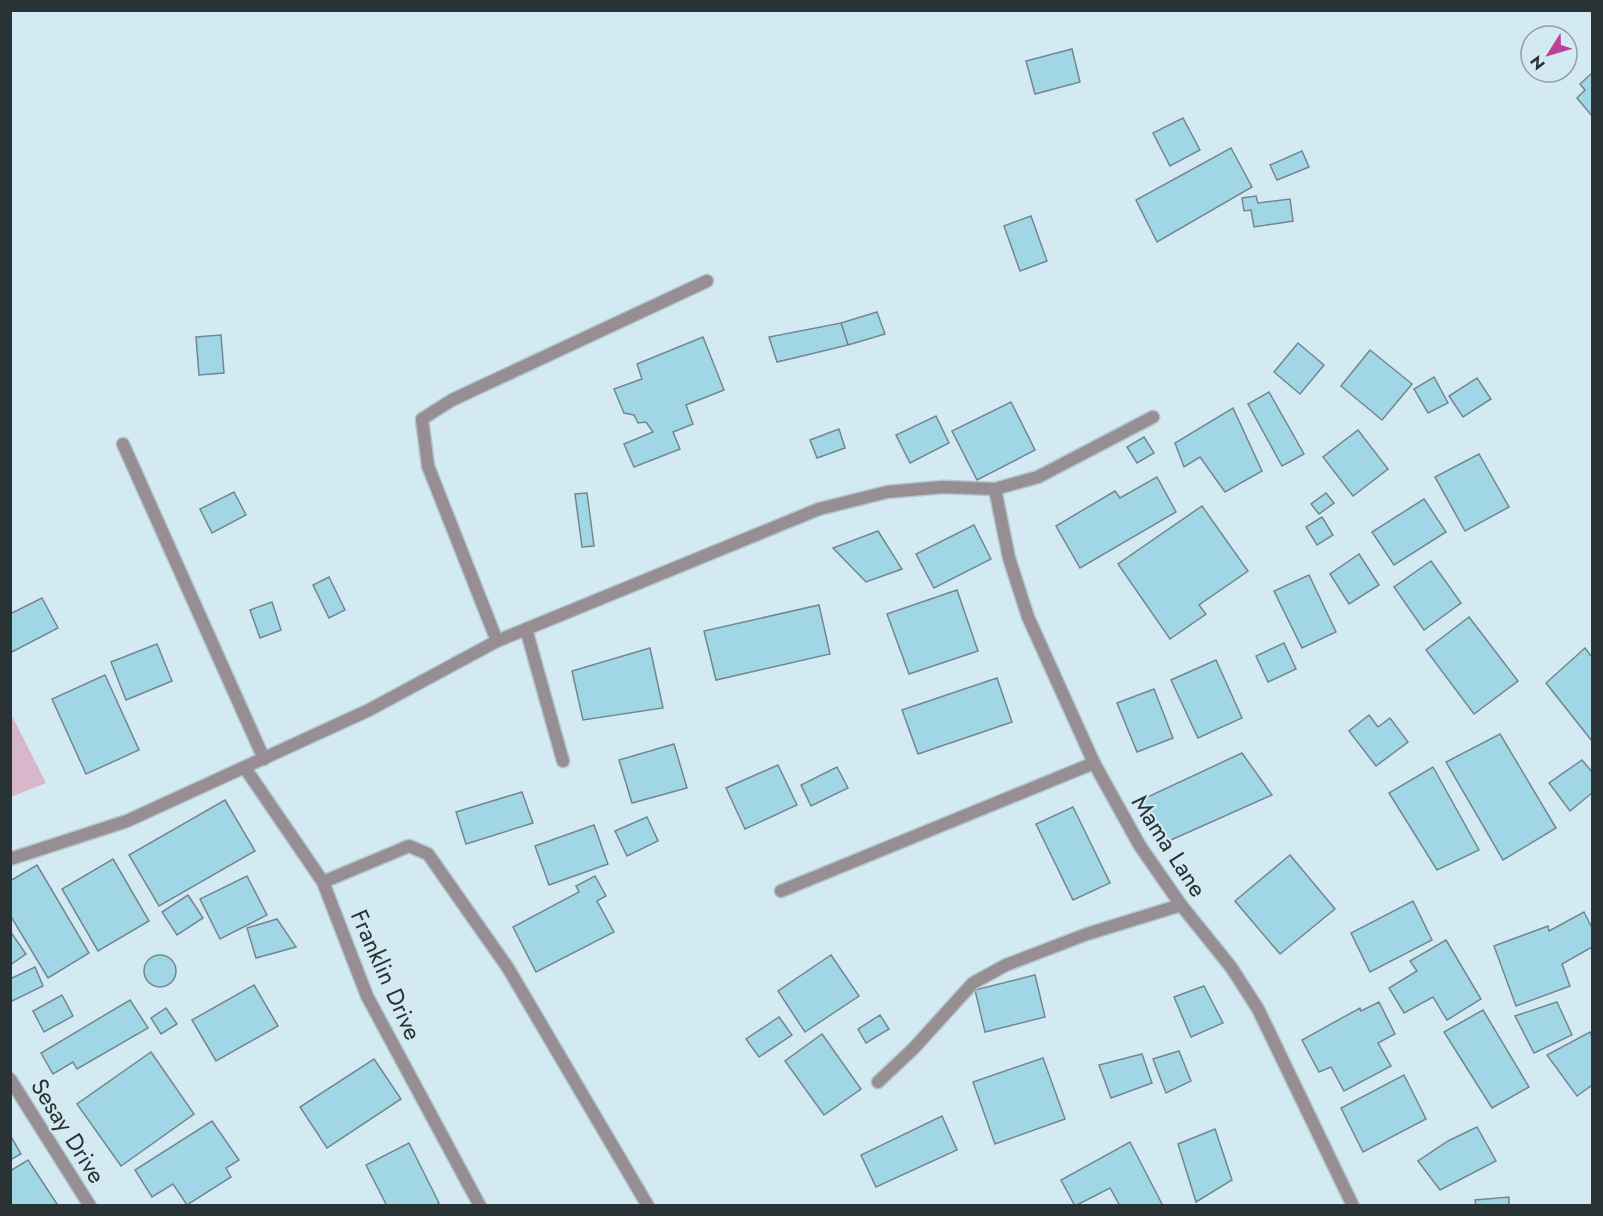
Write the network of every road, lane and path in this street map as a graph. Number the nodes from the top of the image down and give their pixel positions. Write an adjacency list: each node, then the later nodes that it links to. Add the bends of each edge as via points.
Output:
1 (707, 282): 6 (street, via 452,400 422,419 429,466)
2 (1153, 417): 4 (street, via 1038,477)
3 (123, 444): 7 (street)
4 (995, 489): 5 (street, via 943,487 887,492 819,509); 9 (street, Mama Lane, via 1009,558 1028,617)
5 (526, 629): 6 (street); 8 (street)
6 (497, 641): 7 (street, via 369,710)
7 (264, 759): 10 (street)
8 (563, 761)
9 (1094, 763): 13 (street); 14 (street, Mama Lane, via 1140,846)
10 (244, 768): 11 (street, via 127,821); 12 (street, Franklin Drive)
11 (10, 859)
12 (323, 882): 18 (street, Franklin Drive, via 367,996); 19 (street, via 409,846 428,854 508,968)
13 (781, 891)
14 (1181, 905): 16 (street, via 1087,934 1006,965 973,983); 20 (street, Mama Lane, via 1231,967 1258,1009)
15 (10, 1079): 17 (street, Sesay Drive)
16 (878, 1082)
17 (90, 1206)
18 (480, 1206)
19 (648, 1206)
20 (1353, 1206)

